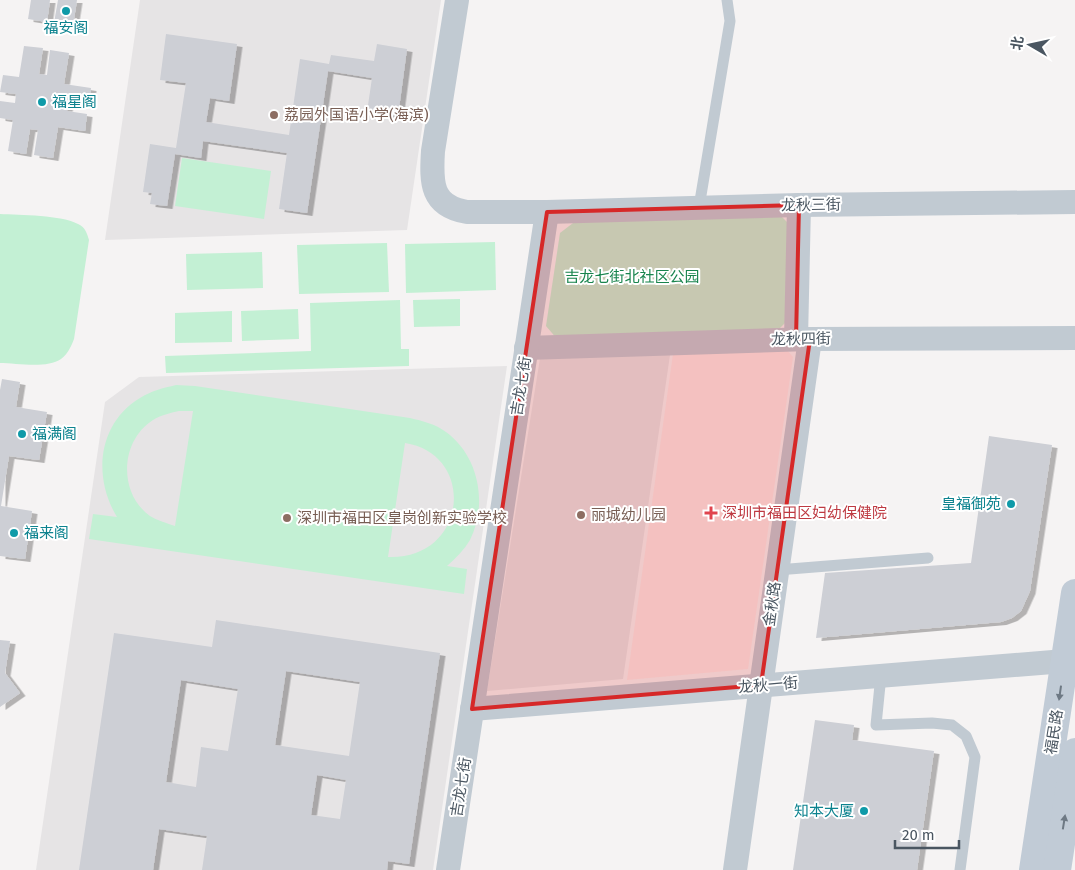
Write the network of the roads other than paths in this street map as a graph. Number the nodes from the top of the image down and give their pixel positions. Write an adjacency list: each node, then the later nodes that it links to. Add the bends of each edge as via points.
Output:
1 (457, 0): 6 (street, via 433,151 436,193 449,207 467,212)
2 (727, 0): 5 (lane, via 730,21)
3 (1075, 202): 4 (street, 龙秋三街)
4 (799, 205): 5 (street, 龙秋三街); 8 (street, 金秋路)
5 (699, 207): 6 (street, 龙秋三街)
6 (546, 212): 9 (street, 吉龙七街)
7 (1075, 338): 8 (street, 龙秋四街)
8 (803, 339): 9 (street, 龙秋四街); 11 (street, 金秋路)
9 (526, 348): 16 (street, 吉龙七街)
10 (928, 558): 11 (lane)
11 (777, 570): 15 (street, 金秋路)
12 (1075, 593): 13 (main road, 福民路)
13 (1065, 661): 14 (street, 龙秋一街); 21 (main road, 福民路, one-way to 21)
14 (881, 675): 15 (street, 龙秋一街); 20 (lane, via 876,725 952,725 966,736 976,757)
15 (761, 685): 16 (street, 龙秋一街); 19 (street, 金秋路)
16 (472, 709): 18 (street, 吉龙七街)
17 (1075, 752): 22 (main road, 福民路, one-way to 17)
18 (448, 870)
19 (735, 870)
20 (960, 870)
21 (1033, 870)
22 (1057, 870)

